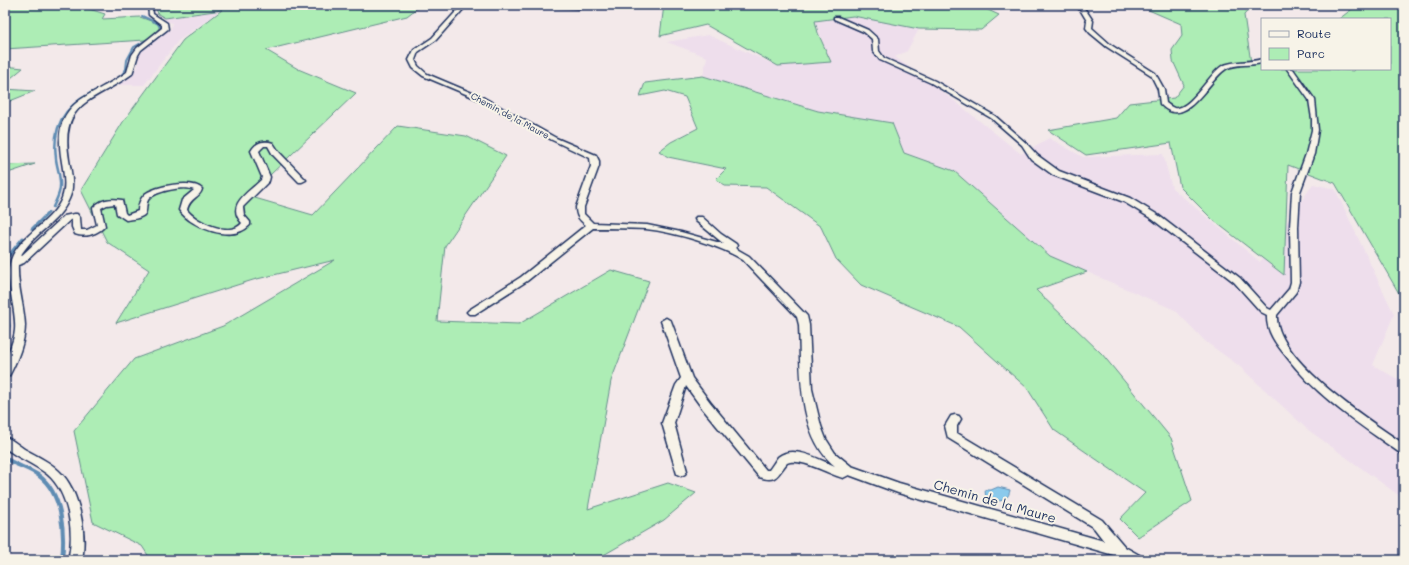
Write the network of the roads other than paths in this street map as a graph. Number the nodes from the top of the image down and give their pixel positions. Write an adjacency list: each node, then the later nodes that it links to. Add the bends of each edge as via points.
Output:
1 (150, 5): 13 (street, via 151,15 165,24 165,29 139,49 130,74 92,95 70,115 62,143 67,171 66,199 22,248)
2 (465, 5): 11 (street, Chemin de la Maure, via 434,39 414,54 413,63 425,75 482,99 554,139 593,157 595,166 580,208 583,219)
3 (531, 5): 5 (street)
4 (1077, 5): 7 (street, via 1090,21 1089,28 1092,32 1152,74 1161,89 1163,104 1170,109 1187,106 1224,67)
5 (581, 7)
6 (836, 18): 15 (street, via 866,31 875,40 876,51 882,59 933,82 993,117 1024,144 1034,157 1056,173 1122,198 1155,217 1237,280 1264,310)
7 (1261, 61)
8 (1291, 70): 15 (street, via 1312,100 1315,130 1310,154 1296,192 1296,282 1293,290)
9 (302, 180): 13 (street, via 276,153 271,144 260,144 255,151 266,177 239,207 240,216 246,222 242,228 223,231 192,221 182,210 185,202 198,191 198,188 173,188 148,195 143,201 142,212 132,218 126,218 121,214 119,202 102,204 97,208 101,226 93,231 78,232 76,218 66,218 21,261)
10 (699, 219): 12 (street)
11 (591, 225): 12 (street, Chemin de la Maure, via 647,227 680,234); 14 (street, via 524,279)
12 (737, 252): 22 (street, Chemin de la Maure, via 746,258 802,316 807,389 815,426 831,456)
13 (14, 264): 17 (street, via 20,326 15,350)
14 (472, 312)
15 (1272, 314): 21 (street, via 1274,331 1304,374 1336,402)
16 (666, 321): 18 (street, Chemin de la Maure)
17 (5, 373)
18 (687, 379): 22 (street, Chemin de la Maure, via 763,474 771,475 783,460 791,456 802,457 833,472 842,473); 23 (street, via 681,384 668,423)
19 (955, 419): 24 (street, via 951,426 952,435 1098,524)
20 (5, 440): 25 (street, via 10,446 40,462 57,476 65,490 77,527 78,546)
21 (1404, 450)
22 (847, 469): 24 (street, Chemin de la Maure, via 898,488)
23 (681, 471)
24 (1120, 551): 26 (street, Chemin de la Maure)
25 (75, 560)
26 (1136, 560)

